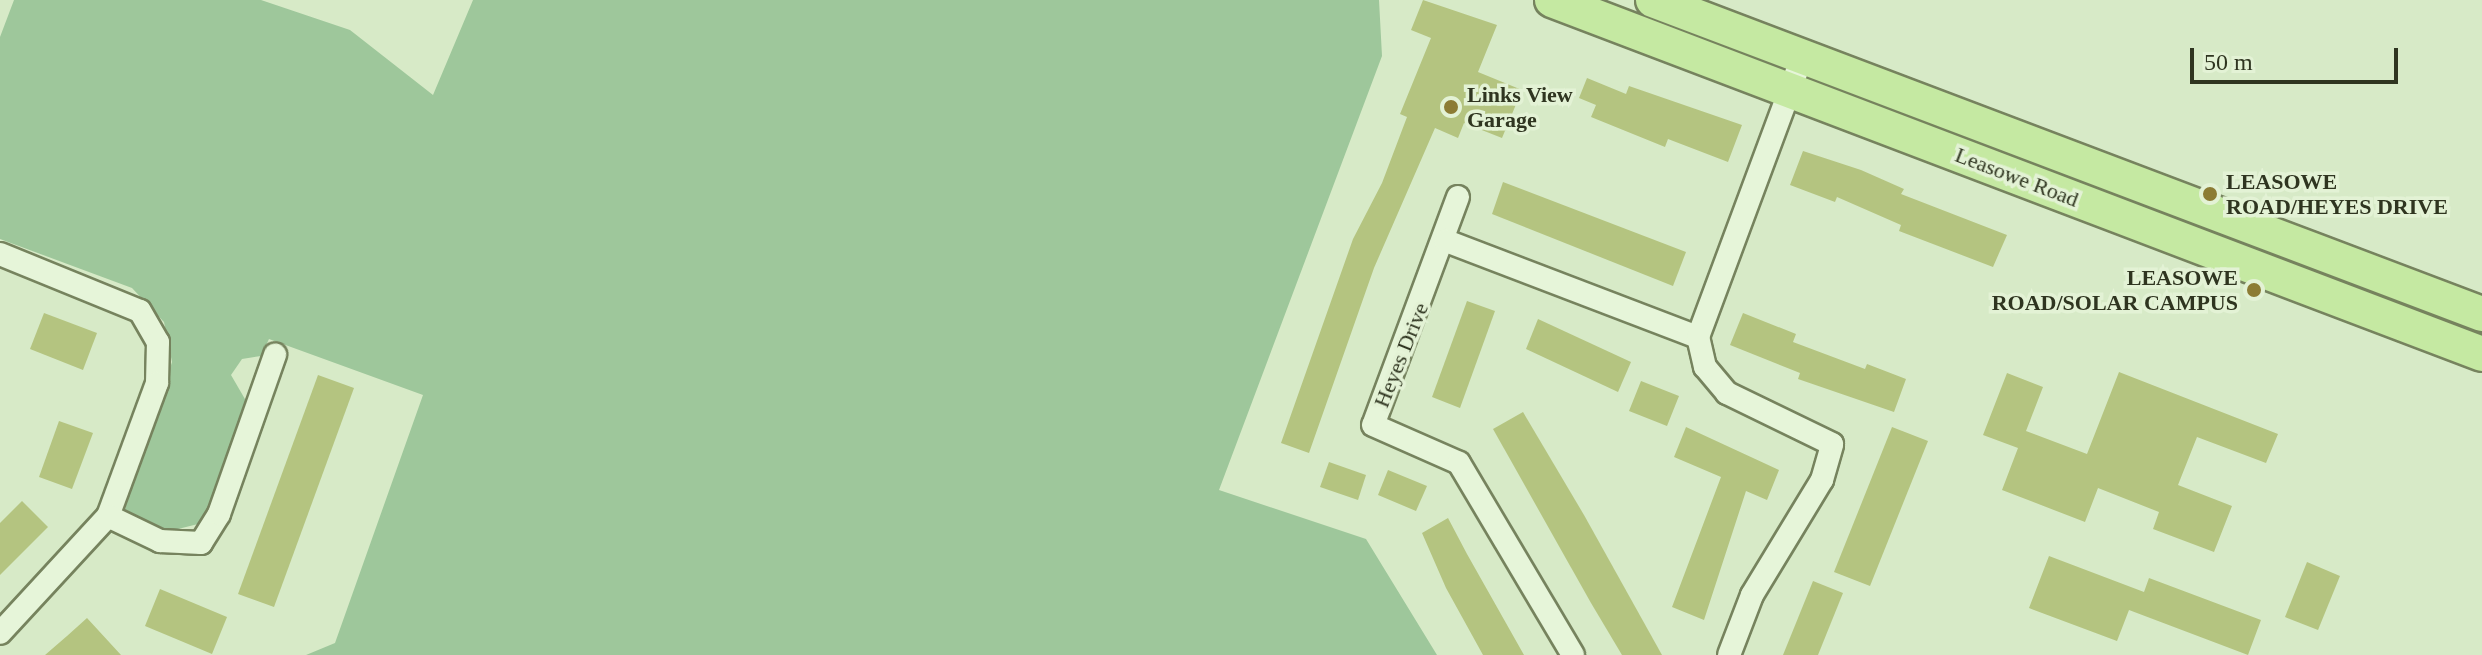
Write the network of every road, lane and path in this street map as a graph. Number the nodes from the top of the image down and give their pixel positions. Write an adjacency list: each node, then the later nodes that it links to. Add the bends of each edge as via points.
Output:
1 (1552, 0): 4 (main road, Leasowe Road)
2 (1653, 0): 3 (main road, Leasowe Road)
3 (1802, 57): 4 (street); 8 (main road, Leasowe Road)
4 (1789, 91): 9 (street); 10 (main road, Leasowe Road)
5 (1458, 197): 6 (street)
6 (1446, 241): 9 (street); 14 (street, Heyes Drive, via 1373,425 1459,463)
7 (0, 254): 12 (street, via 140,311 158,342 157,383)
8 (2482, 314)
9 (1698, 337): 15 (street, via 1705,367 1727,393 1832,444 1822,480 1752,595)
10 (2482, 354)
11 (275, 355): 12 (street, via 219,514 201,543 160,541)
12 (108, 516): 13 (street)
13 (0, 633)
14 (1573, 655)
15 (1729, 655)

